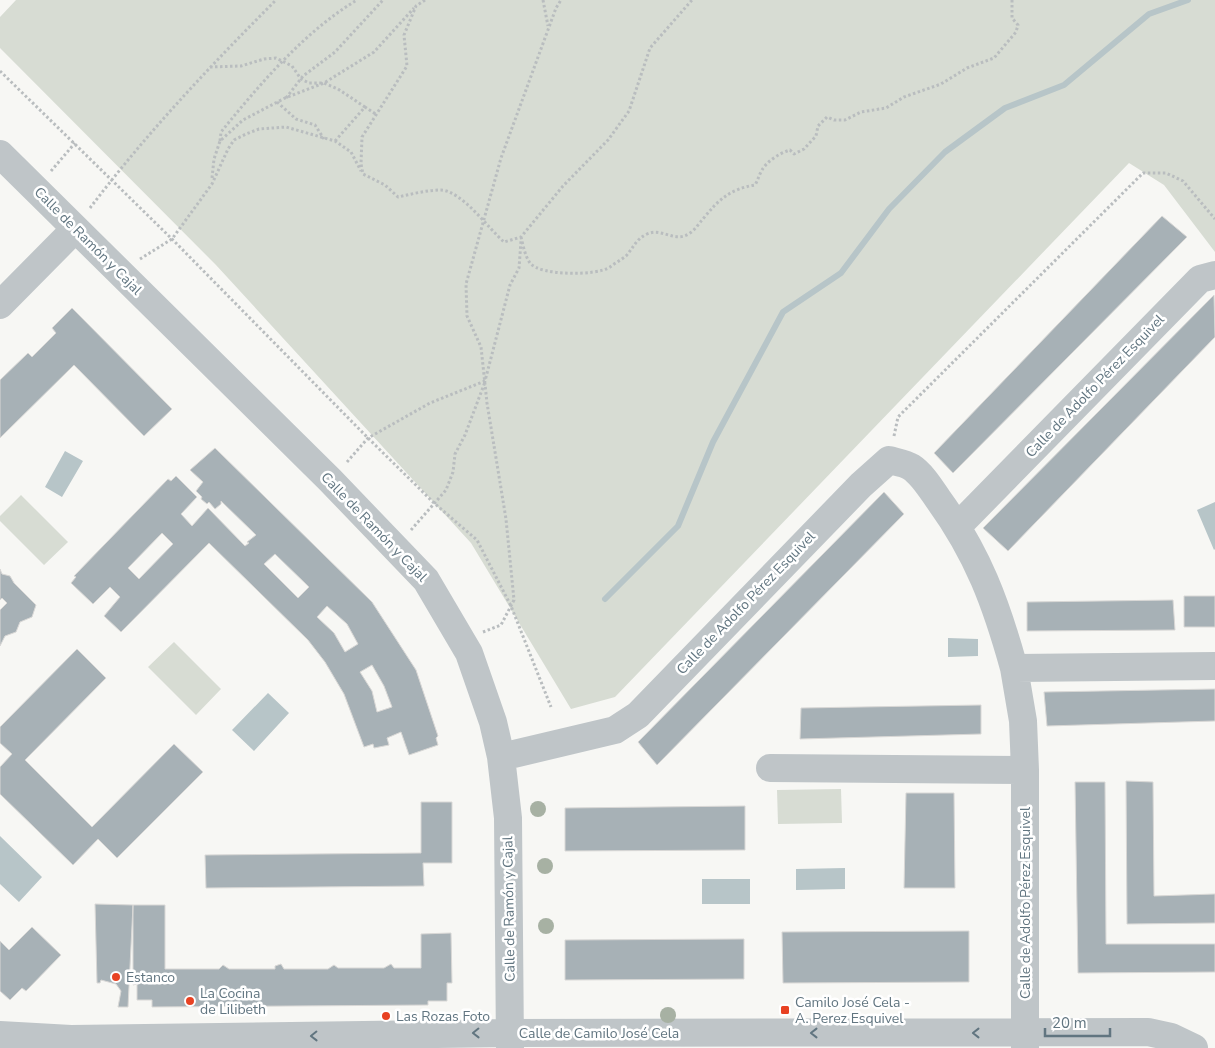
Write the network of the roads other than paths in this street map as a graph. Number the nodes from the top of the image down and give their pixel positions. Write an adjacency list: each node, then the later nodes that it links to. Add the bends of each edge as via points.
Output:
1 (0, 154): 2 (street, Calle de Ramón y Cajal)
2 (75, 229): 4 (street); 8 (street, Calle de Ramón y Cajal, via 330,480 426,580 469,653 493,722)
3 (1215, 275): 5 (street, Calle de Adolfo Pérez Esquivel, via 1200,279)
4 (0, 305)
5 (958, 526): 7 (street, Calle de Adolfo Pérez Esquivel, via 981,568); 8 (street, Calle de Adolfo Pérez Esquivel, via 911,466 889,460 638,715 615,730)
6 (1215, 666): 7 (street)
7 (1014, 668): 10 (street, Calle de Adolfo Pérez Esquivel)
8 (501, 757): 12 (street, Calle de Ramón y Cajal, via 508,818)
9 (770, 768): 10 (street)
10 (1025, 770): 13 (street, Calle de Adolfo Pérez Esquivel)
11 (0, 1035): 12 (street, Calle de Camilo José Cela, one-way to 11, via 71,1039)
12 (510, 1040): 13 (street, Calle de Camilo José Cela, one-way to 12)
13 (1025, 1040): 16 (street, Calle de Camilo José Cela, via 1148,1032 1171,1037)
14 (0, 1042): 15 (street)
15 (4, 1048)
16 (1194, 1048)

